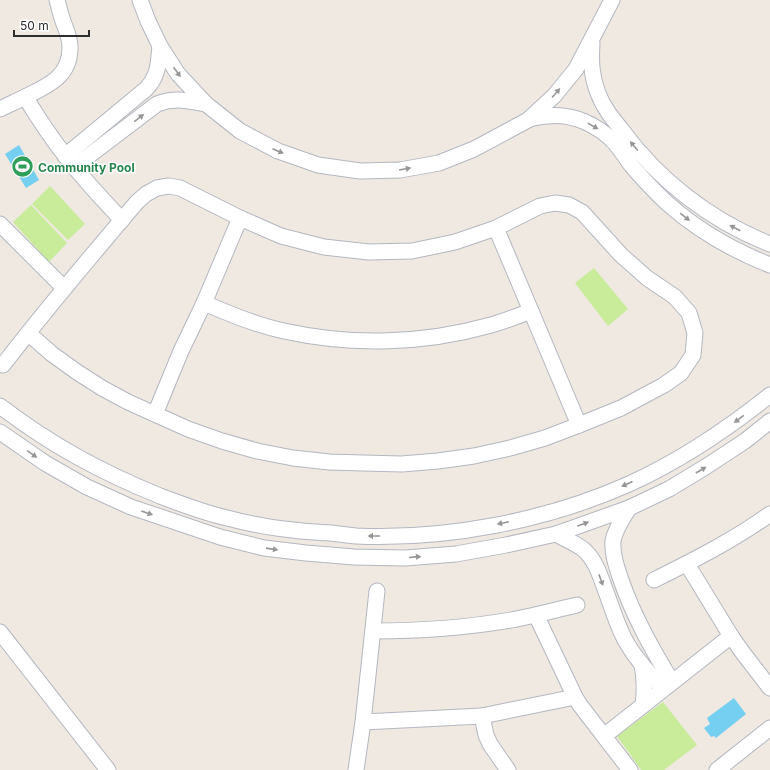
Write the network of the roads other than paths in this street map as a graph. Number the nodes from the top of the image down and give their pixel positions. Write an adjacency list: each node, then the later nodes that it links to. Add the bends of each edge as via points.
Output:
1 (57, 0): 6 (street, via 68,37 69,57 61,75 54,82)
2 (140, 0): 5 (street)
3 (612, 0): 4 (street)
4 (592, 38): 9 (street, one-way to 4, via 554,96 576,69); 23 (street, one-way to 4, via 709,213 664,178 644,158 614,121 598,93 591,62)
5 (160, 46): 7 (street, one-way to 7, via 178,74); 10 (street, via 156,74 152,82)
6 (25, 97): 8 (street); 12 (street)
7 (206, 104): 9 (street, one-way to 9, via 240,131 278,151 318,165 360,171 400,170 439,163 474,150); 13 (street, one-way to 7, via 165,101 183,100)
8 (0, 109)
9 (528, 120): 24 (street, one-way to 24, via 547,116 576,118 602,131 616,144 648,184 687,219 730,247)
10 (104, 123): 11 (street); 13 (street)
11 (88, 136): 12 (street, via 76,139); 15 (street)
12 (51, 137): 15 (street)
13 (115, 137): 14 (street)
14 (96, 150): 15 (street); 16 (street, via 89,173)
15 (70, 161): 16 (street)
16 (89, 185): 18 (street)
17 (240, 218): 18 (street, via 192,192 168,186 146,194); 20 (street, via 281,236 324,247 369,252 412,251 455,242); 26 (street)
18 (122, 220): 25 (street)
19 (0, 224): 22 (street)
20 (496, 228): 27 (street); 34 (street, via 540,206 555,203 569,205 582,212 621,255 647,278 675,297 689,313 695,333 693,355 681,373 621,408)
21 (0, 241): 22 (street)
22 (17, 242): 25 (street)
23 (770, 244)
24 (770, 265)
25 (64, 288): 28 (street)
26 (204, 303): 27 (street, via 243,319 283,331 367,341 409,340 451,334 492,325); 32 (street)
27 (531, 311): 34 (street)
28 (28, 333): 29 (street); 32 (street, via 52,354 102,388)
29 (3, 365)
30 (770, 395): 31 (street, one-way to 31, via 703,444 628,484 587,500 545,514 502,524 454,532 405,536 355,536 294,530 222,517 187,506 117,478 83,461 50,442)
31 (0, 406)
32 (155, 414): 34 (street, via 188,429 257,451 329,462 402,464 474,456 545,438)
33 (770, 421): 36 (street, one-way to 33, via 669,489 707,466)
34 (579, 425)
35 (0, 432): 38 (street, one-way to 38, via 45,463 87,487 131,507 220,537 264,548 354,557 405,558 456,554)
36 (628, 508): 38 (street, one-way to 36); 47 (street, via 615,531 613,552 627,597)
37 (770, 514): 39 (street)
38 (556, 534): 48 (street, one-way to 48, via 583,549 591,558 617,623)
39 (686, 564): 40 (street); 46 (street)
40 (654, 580)
41 (377, 591): 44 (street)
42 (577, 605): 43 (street)
43 (536, 615): 44 (street, via 441,629); 54 (street)
44 (373, 631): 57 (street)
45 (0, 632): 60 (street)
46 (732, 636): 51 (street); 53 (street)
47 (645, 637): 48 (street); 49 (street)
48 (630, 647): 50 (street)
49 (655, 654): 51 (street, via 666,662 679,666); 52 (street)
50 (642, 665): 52 (street); 55 (street, via 645,678)
51 (693, 666): 52 (street)
52 (668, 686): 55 (street)
53 (770, 688)
54 (575, 697): 56 (street); 59 (street)
55 (643, 705): 59 (street)
56 (482, 716): 57 (street); 62 (street, via 490,744)
57 (362, 722): 61 (street)
58 (770, 728): 64 (street)
59 (604, 736): 63 (street)
60 (108, 770)
61 (356, 770)
62 (508, 770)
63 (630, 770)
64 (717, 770)

